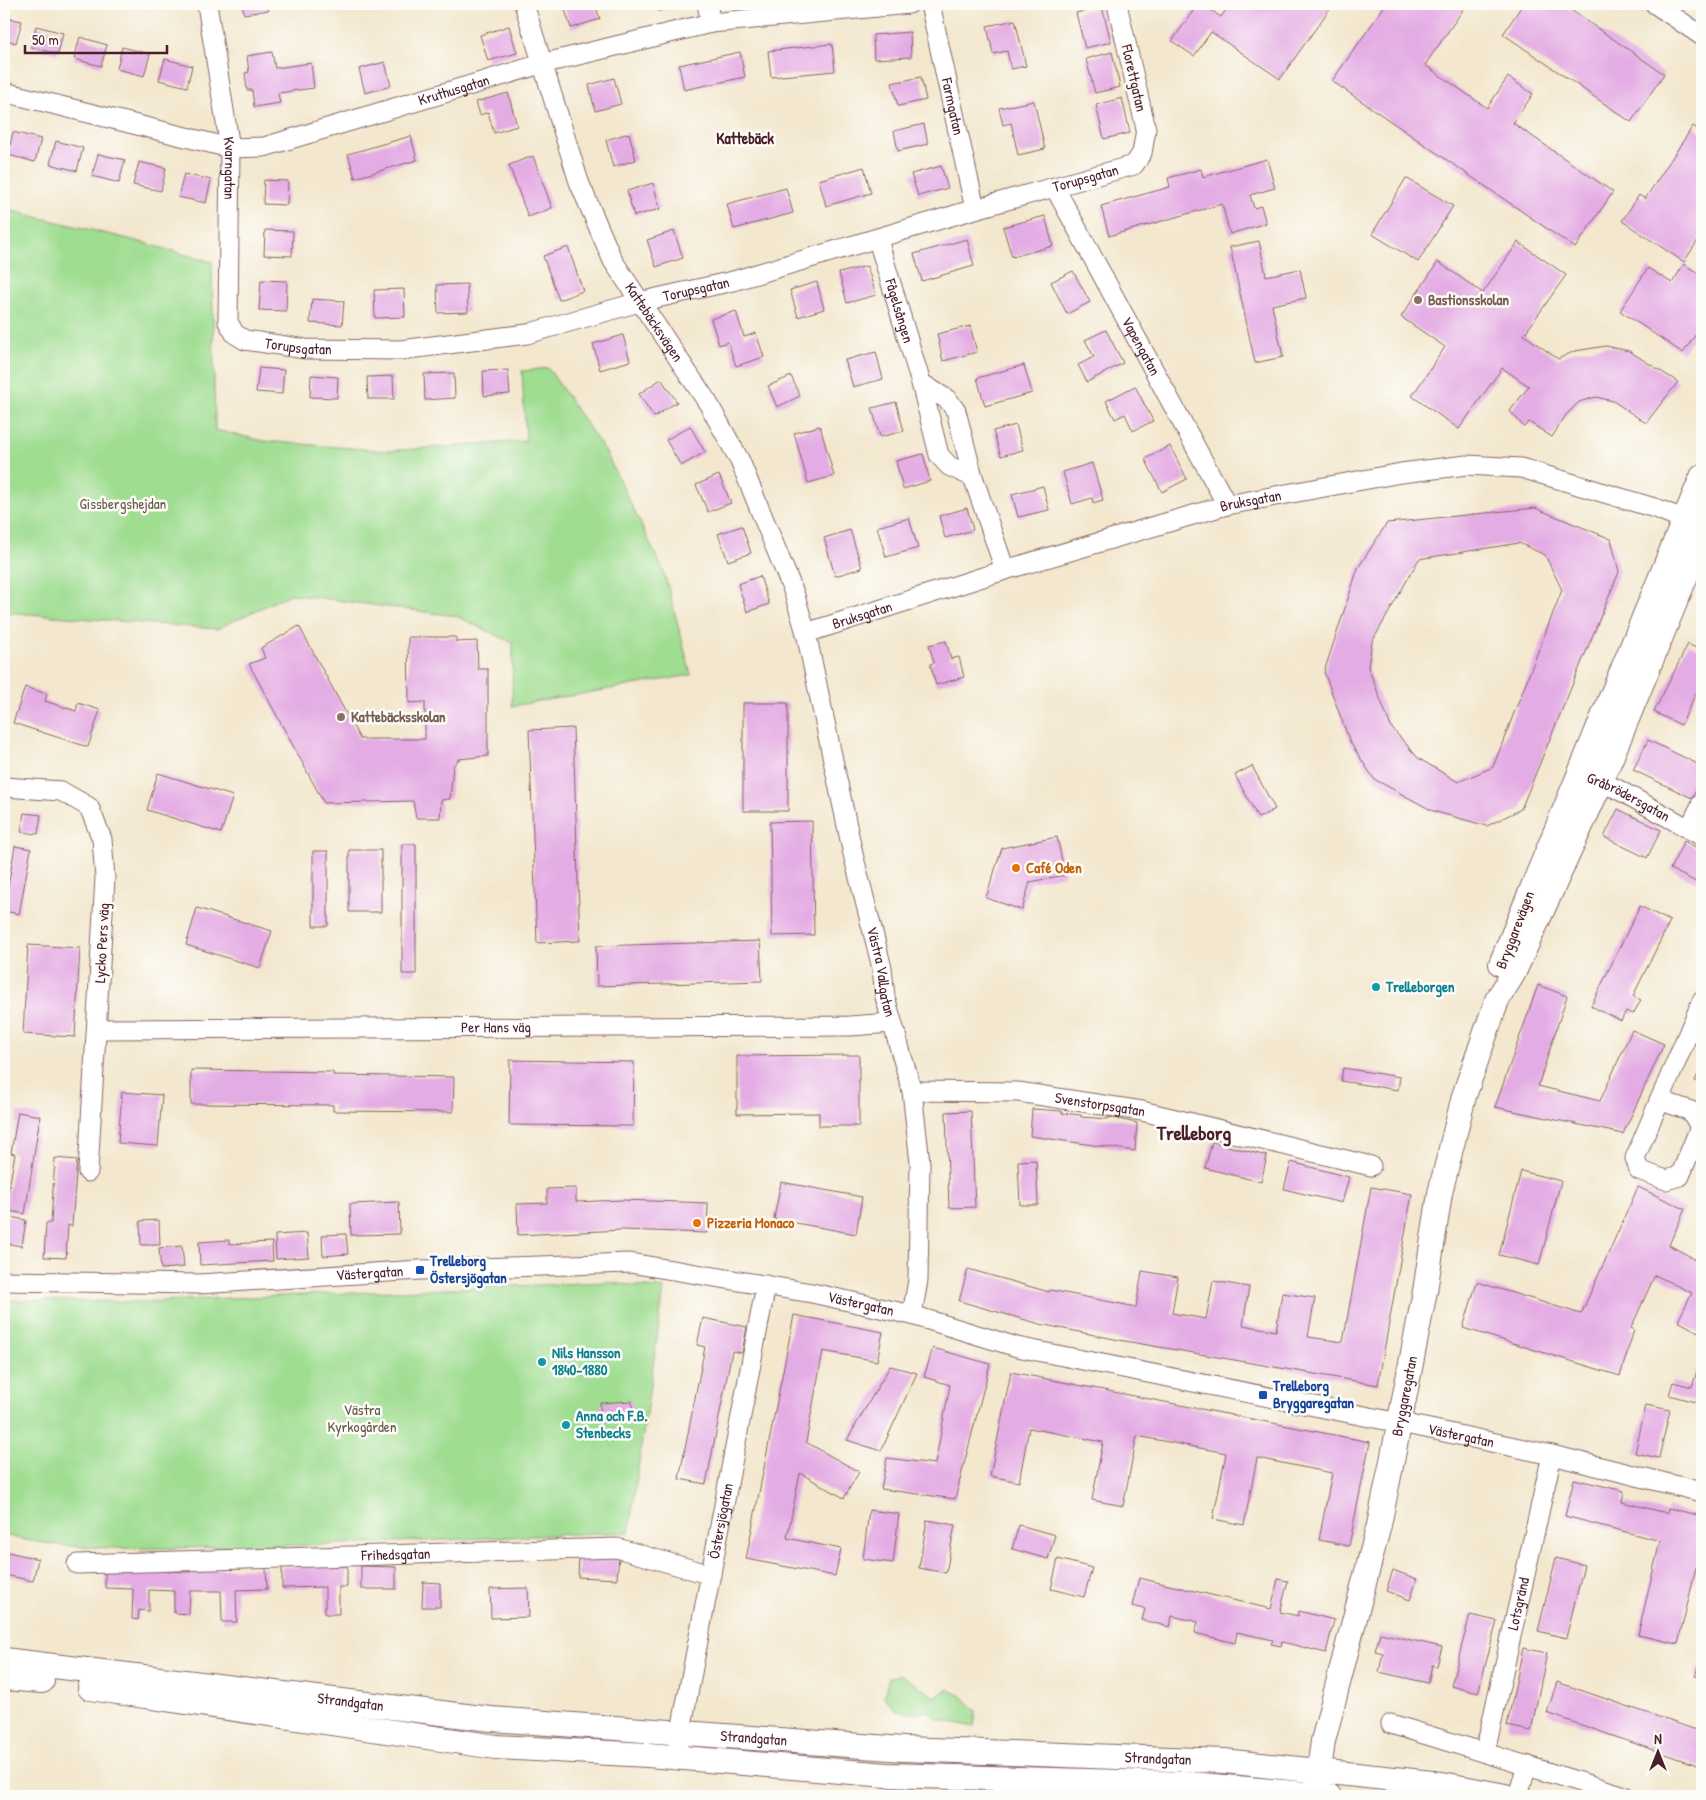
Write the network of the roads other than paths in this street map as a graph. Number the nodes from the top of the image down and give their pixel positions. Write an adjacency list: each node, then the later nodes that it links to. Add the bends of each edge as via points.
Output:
1 (207, 4): 12 (street, Kvarngatan)
2 (524, 4): 10 (street, Kattebäcksvägen)
3 (708, 4): 8 (street)
4 (909, 4): 8 (street, Kruthusgatan)
5 (930, 4): 15 (street, Farmgatan)
6 (1118, 4): 13 (street, Florettgatan, via 1146,129)
7 (1655, 4): 9 (street)
8 (711, 23): 10 (street, Kruthusgatan)
9 (1702, 36)
10 (542, 64): 12 (street, Kruthusgatan, via 264,147); 17 (street, Kattebäcksvägen, via 579,182 613,261)
11 (4, 92): 12 (street, Kruthusgatan)
12 (230, 148): 18 (street, Kvarngatan, via 228,322)
13 (1142, 153): 14 (street, Torupsgatan, via 1134,165)
14 (1055, 188): 15 (street, Torupsgatan); 22 (street, Vapengatan)
15 (975, 209): 16 (street, Torupsgatan)
16 (878, 240): 17 (street, Torupsgatan, via 733,281); 19 (street, Fågelsången)
17 (639, 302): 18 (street, Torupsgatan, via 527,334 401,350 305,349 244,340); 26 (street, Kattebäcksvägen, via 708,404 740,461 794,593)
18 (235, 334)
19 (921, 382): 20 (street, via 948,400 956,411); 20 (street, Fågelsången, via 939,455 949,466)
20 (973, 477): 25 (street)
21 (1702, 478): 23 (main road, Bryggarevägen)
22 (1227, 505): 23 (street, Bruksgatan, via 1467,465 1521,468 1658,509); 25 (street, Bruksgatan)
23 (1693, 523): 27 (main road, Bryggarevägen)
24 (1702, 537): 27 (main road, Bryggarevägen)
25 (1005, 570): 26 (street, Bruksgatan)
26 (806, 633): 33 (street, Västra Vallgatan)
27 (1590, 778): 30 (street, Gråbrödersgatan); 31 (main road, Bryggarevägen, via 1513,974)
28 (4, 787): 34 (street, Lycko Pers väg, via 61,791 88,807 102,839 105,878)
29 (1702, 803): 30 (street)
30 (1696, 832)
31 (1497, 1000): 42 (main road, Bryggaregatan, via 1464,1096 1440,1193)
32 (1702, 1001): 36 (street)
33 (892, 1023): 34 (street, Per Hans väg, via 479,1029); 35 (street, Västra Vallgatan)
34 (98, 1029): 38 (street, Lycko Pers väg)
35 (912, 1091): 37 (street, Svenstorpsgatan, via 1018,1092 1142,1111); 41 (street, Västra Vallgatan, via 920,1163 918,1280)
36 (1659, 1100)
37 (1371, 1166)
38 (88, 1172)
39 (4, 1281): 40 (street, Västergatan, via 199,1284 420,1270 630,1263)
40 (766, 1285): 41 (street, Västergatan); 46 (street, Östersjögatan)
41 (912, 1314): 42 (street, Västergatan, via 1017,1347)
42 (1399, 1424): 43 (street, Västergatan); 54 (main road, Bryggaregatan, via 1379,1524 1323,1741)
43 (1552, 1456): 44 (street, Västergatan); 51 (street, Lotsgränd)
44 (1701, 1487)
45 (77, 1564): 46 (street, Frihedsgatan, via 617,1548)
46 (711, 1575): 50 (street, Östersjögatan)
47 (4, 1660): 50 (main road, Strandgatan, via 491,1719)
48 (4, 1678): 52 (main road, Strandgatan, via 496,1747)
49 (1391, 1724): 51 (street)
50 (681, 1732): 52 (street, Östersjögatan); 54 (main road, Strandgatan, via 904,1748 1224,1761)
51 (1485, 1752): 53 (street)
52 (676, 1758): 55 (main road, Strandgatan, via 887,1775 1190,1784)
53 (1527, 1765): 57 (street); 58 (street)
54 (1319, 1771): 55 (main road, Bryggaregatan); 56 (main road, Strandgatan, via 1442,1784)
55 (1322, 1795)
56 (1505, 1796)
57 (1518, 1796)
58 (1625, 1796)

